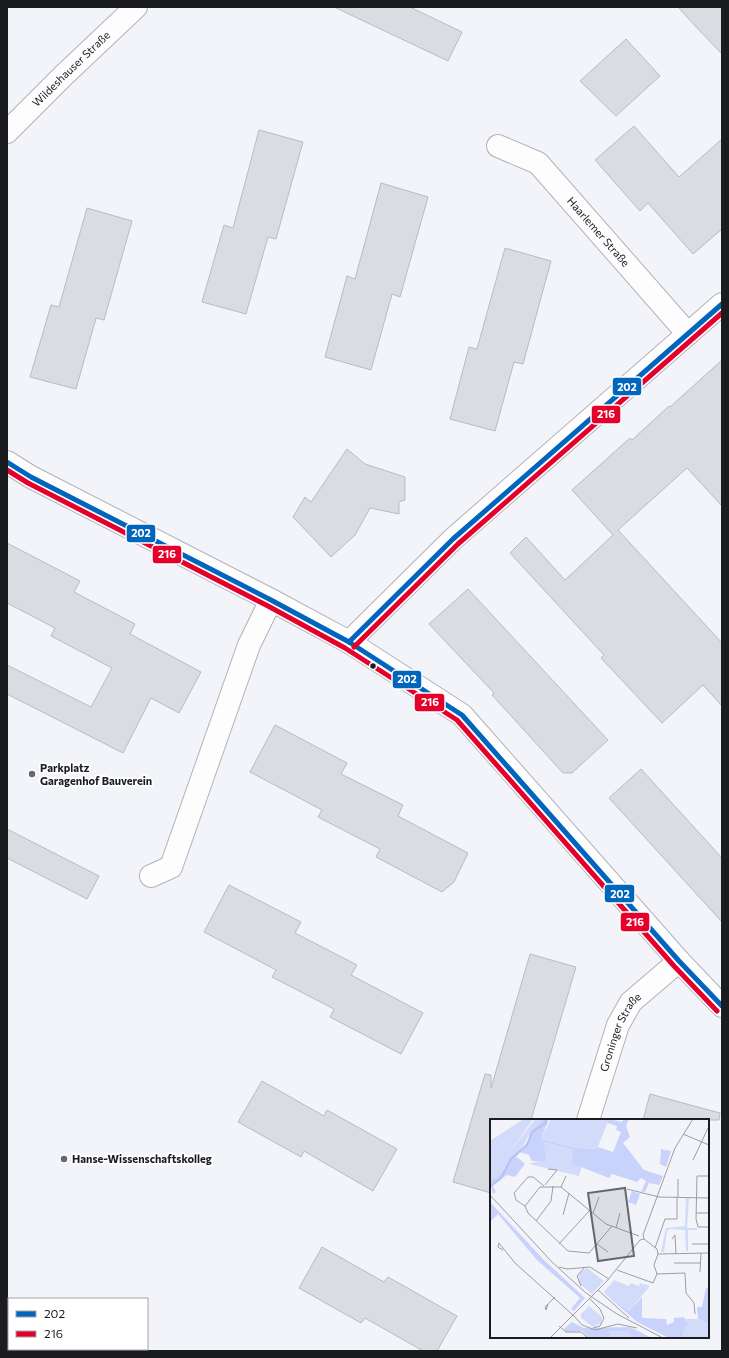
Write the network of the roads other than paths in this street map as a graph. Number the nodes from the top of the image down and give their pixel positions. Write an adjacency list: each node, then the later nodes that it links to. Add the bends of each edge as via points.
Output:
1 (136, 7): 2 (street, Wildeshauser Straße)
2 (7, 132)
3 (498, 146): 5 (street, Haarlemer Straße, via 538,163)
4 (722, 304): 5 (street)
5 (688, 334): 8 (street, via 453,539)
6 (7, 462): 7 (street, via 31,477)
7 (271, 600): 8 (street); 9 (street, via 249,645 171,867)
8 (349, 642): 10 (street, via 462,715)
9 (150, 876)
10 (679, 961): 11 (street); 12 (street, Groninger Straße, via 631,1002 618,1025)
11 (722, 1006)
12 (588, 1119)

